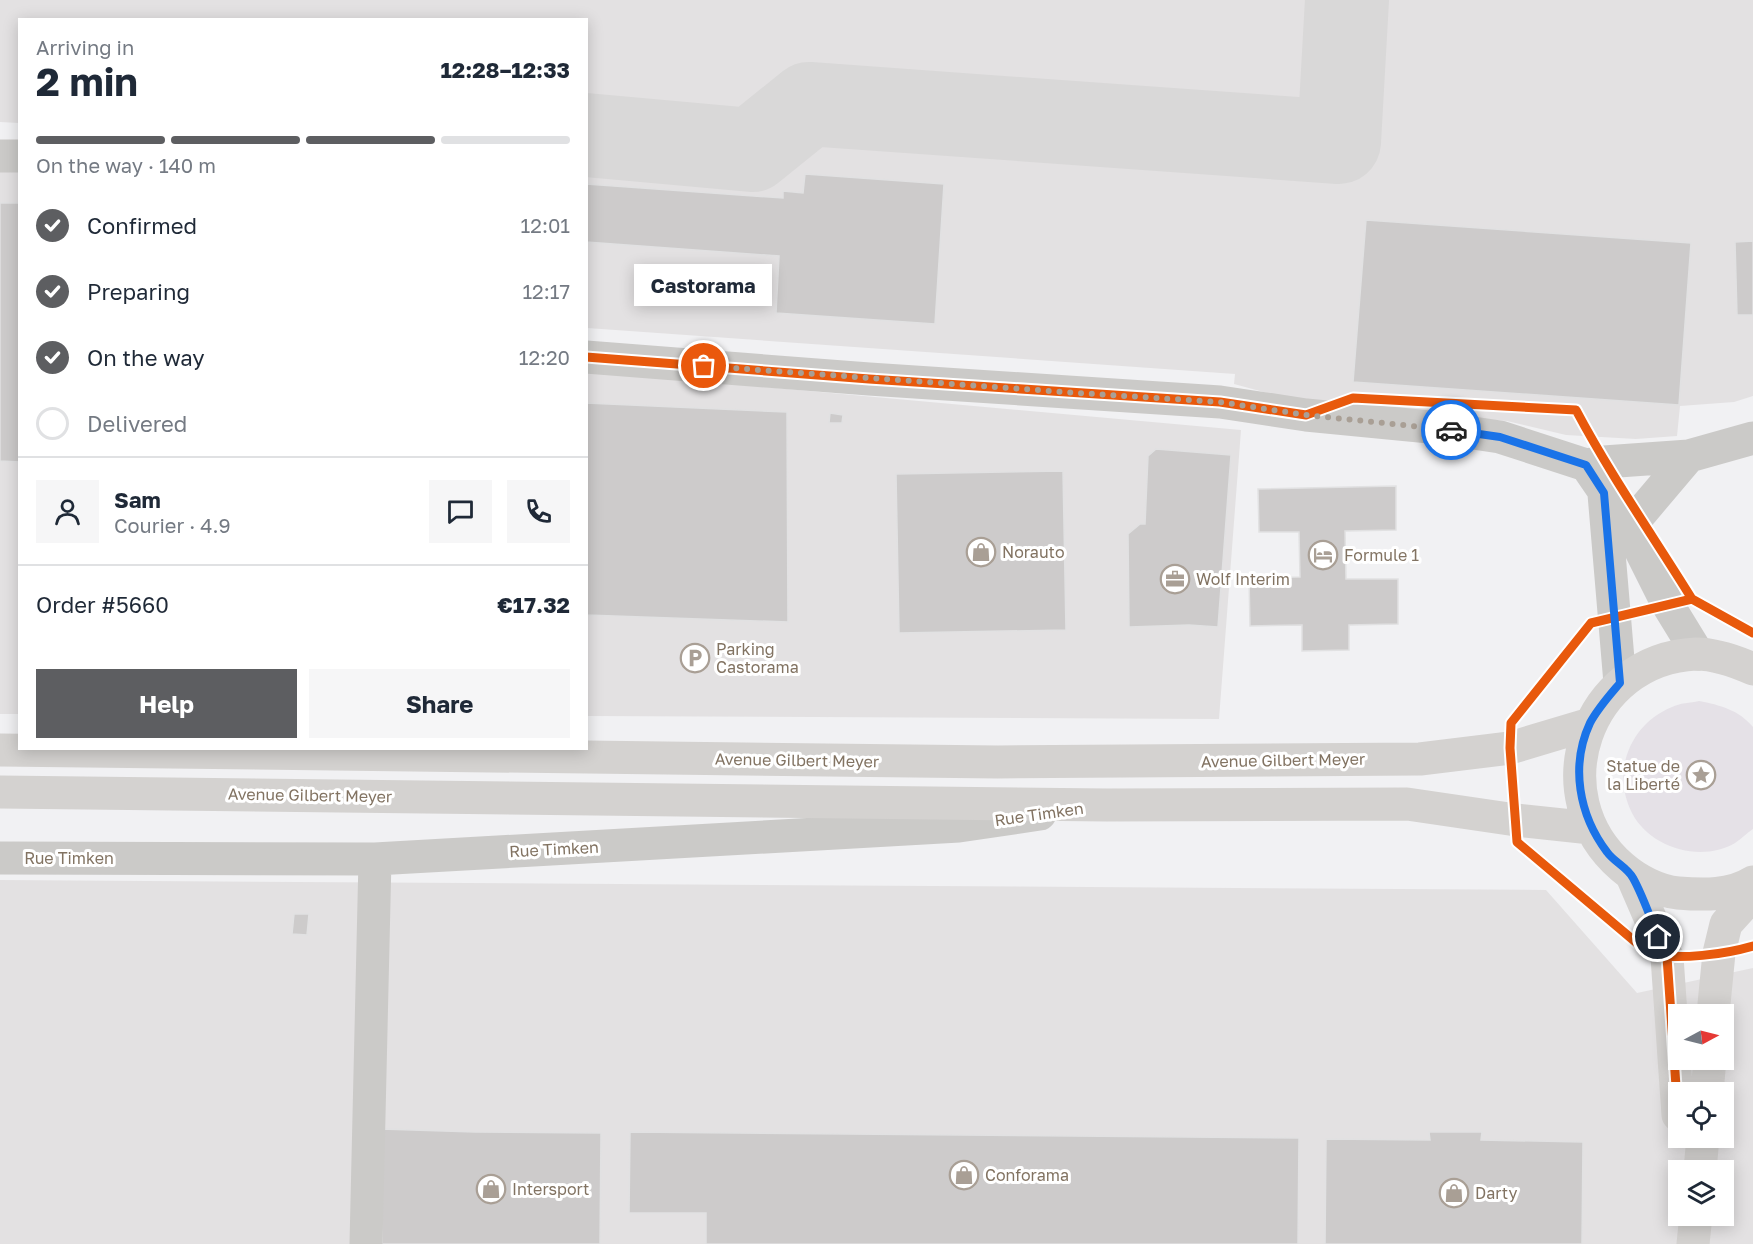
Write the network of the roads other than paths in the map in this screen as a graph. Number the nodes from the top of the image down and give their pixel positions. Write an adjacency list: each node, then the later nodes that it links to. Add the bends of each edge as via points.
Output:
1 (0, 156): 2 (street)
2 (18, 156)
3 (588, 357): 6 (street, via 1220,402 1500,437)
4 (1753, 438): 5 (street)
5 (1689, 456): 6 (street); 8 (street)
6 (1586, 465): 7 (street)
7 (1604, 493): 8 (street); 11 (street)
8 (1630, 529): 9 (street)
9 (1698, 654): 10 (main road, via 1731,659); 11 (main road, via 1661,661)
10 (1753, 669)
11 (1620, 683): 12 (main road)
12 (1590, 724): 13 (main road, Avenue Gilbert Meyer, via 1510,748 1420,759 998,762); 16 (main road, via 1580,758 1580,794)
13 (0, 750)
14 (0, 792): 15 (main road, Avenue Gilbert Meyer)
15 (1107, 805): 16 (main road, Avenue Gilbert Meyer, via 1407,804); 18 (street, Rue Timken, via 959,826)
16 (1591, 828): 19 (main road, via 1608,855)
17 (0, 858): 18 (street, Rue Timken)
18 (375, 859): 26 (street)
19 (1632, 876): 20 (main road, via 1668,892 1707,896); 23 (main road, via 1666,957)
20 (1753, 882)
21 (1753, 894): 22 (main road, via 1726,924)
22 (1714, 1004)
23 (1675, 1082)
24 (1687, 1226): 27 (main road)
25 (1695, 1226): 28 (main road)
26 (366, 1244)
27 (1688, 1244)
28 (1694, 1244)

